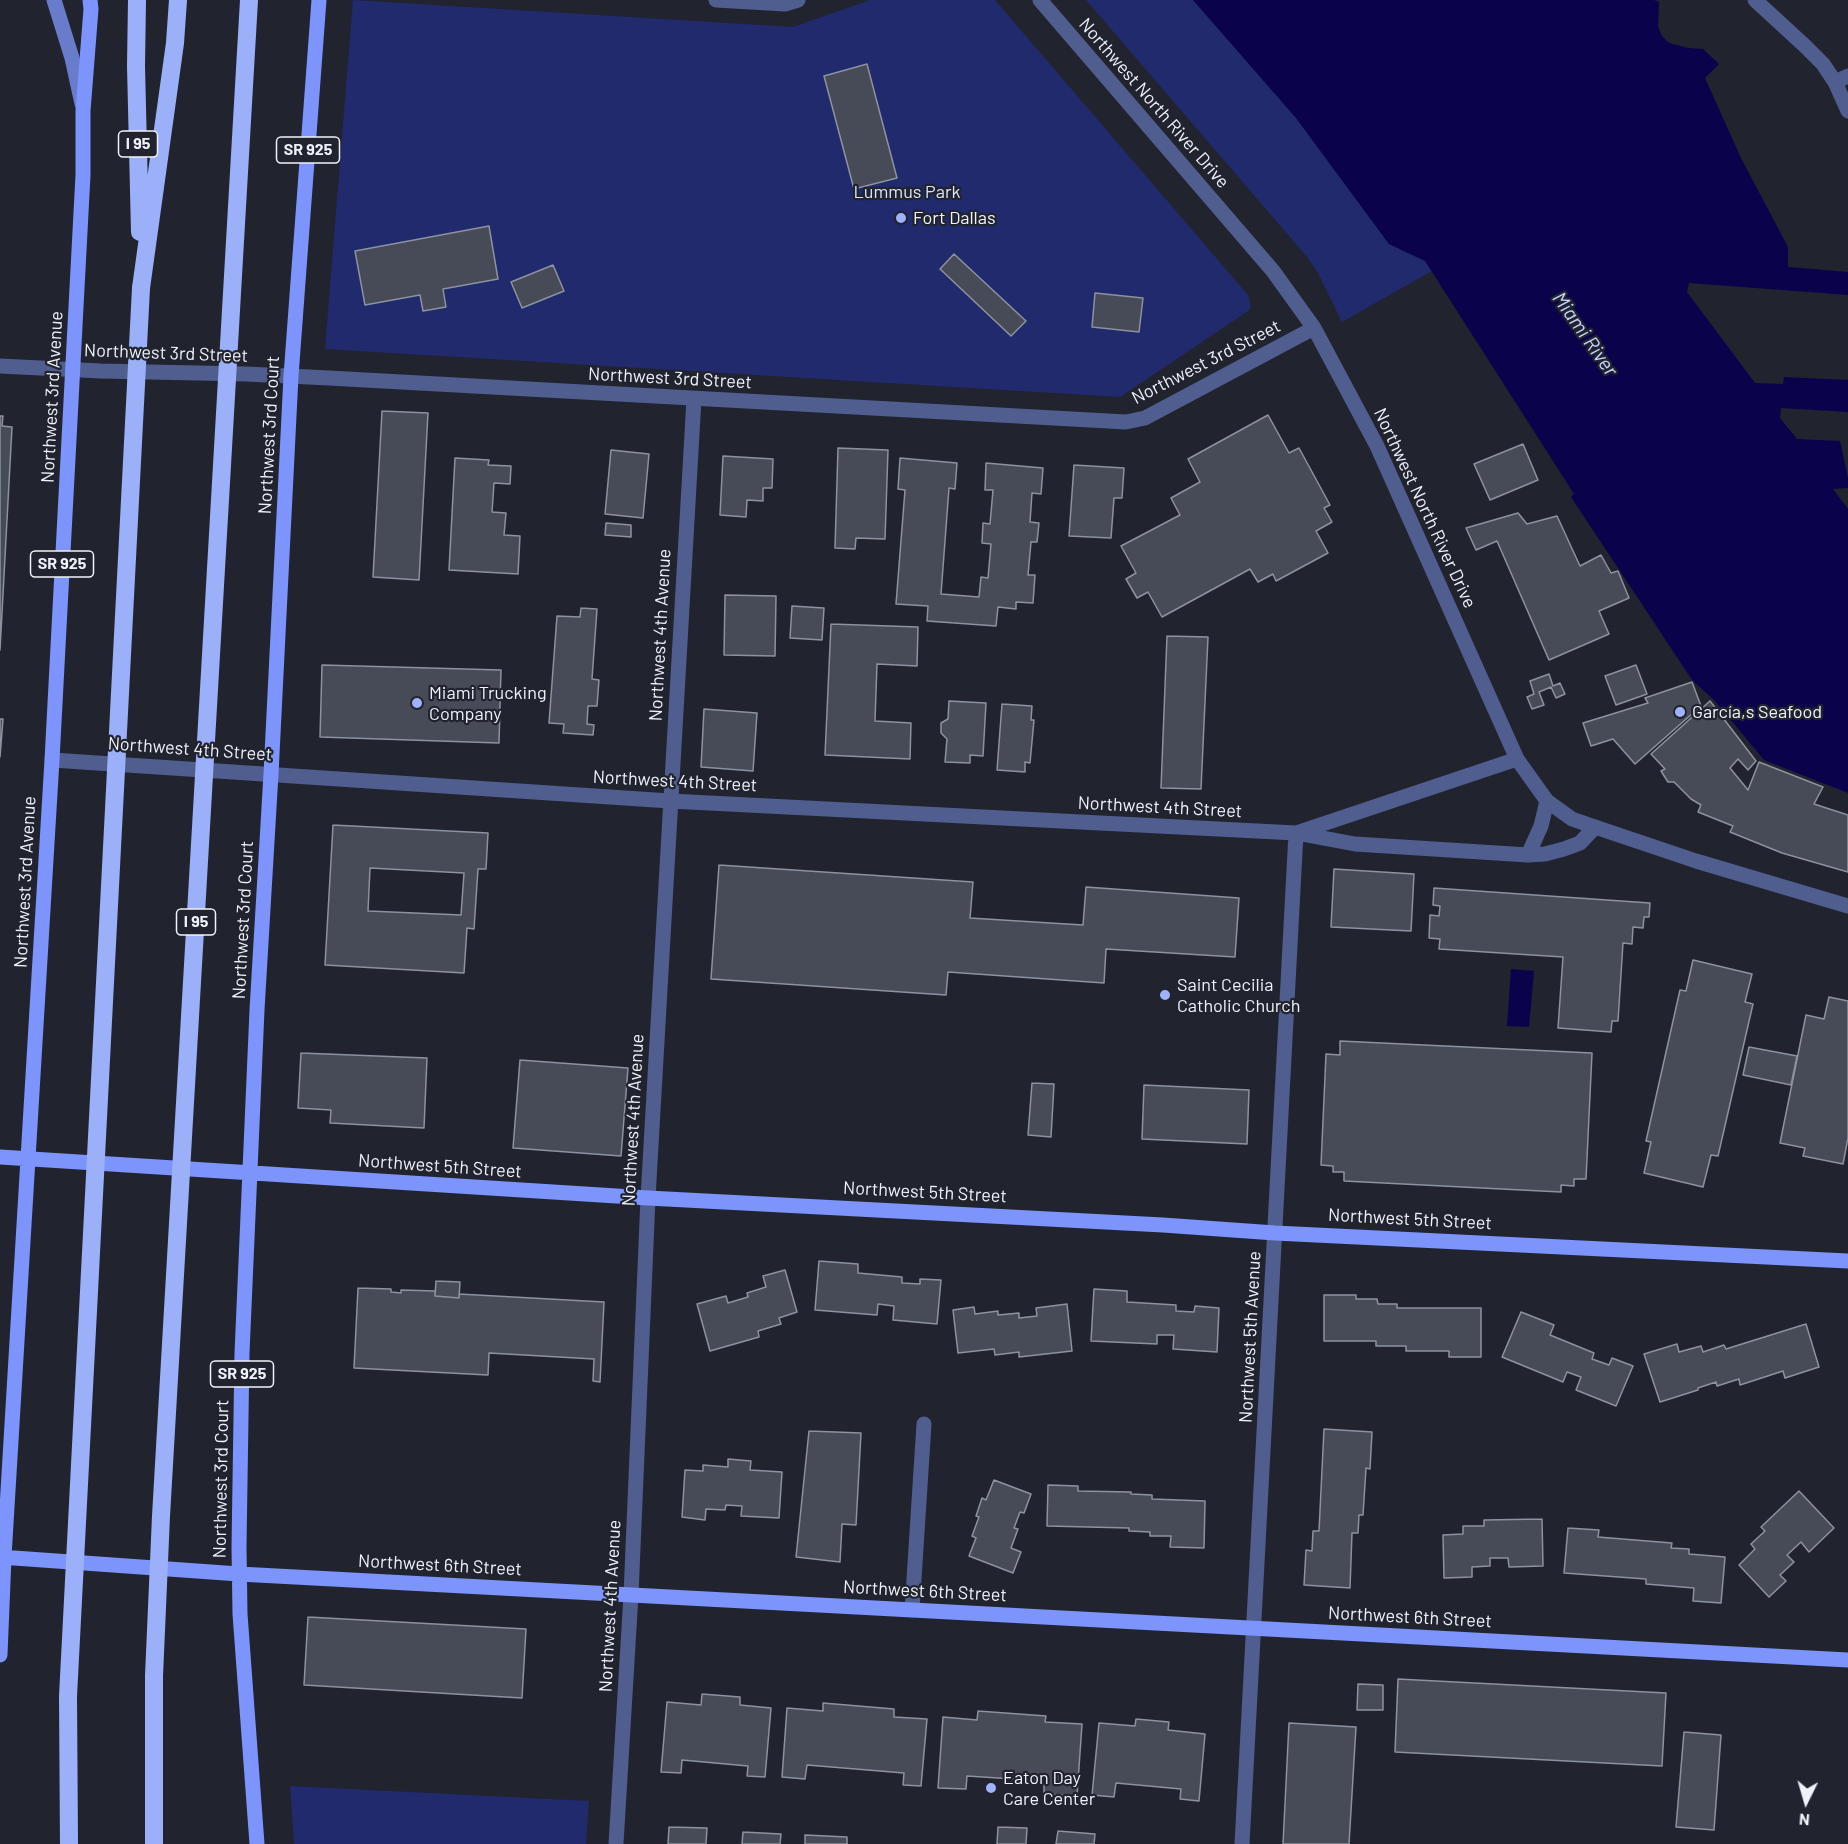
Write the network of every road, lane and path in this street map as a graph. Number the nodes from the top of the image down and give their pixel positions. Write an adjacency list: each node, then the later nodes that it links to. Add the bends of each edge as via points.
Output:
1 (54, 0): 12 (main road, Northwest 3rd Avenue / SR 925)
2 (90, 0): 12 (main road, Northwest 3rd Avenue)
3 (137, 0): 14 (highway, I 95)
4 (178, 0): 14 (highway)
5 (249, 0): 44 (highway, I 95, bridge, via 161,1516 154,1676)
6 (319, 0): 18 (main road, Northwest 3rd Court / SR 925)
7 (716, 0): 8 (street, via 785,4)
8 (798, 0)
9 (1040, 0): 15 (street, Northwest North River Drive, via 1273,271)
10 (1755, 0): 11 (street)
11 (1842, 79): 13 (street)
12 (83, 111): 17 (main road, Northwest 3rd Avenue / SR 925)
13 (1848, 111)
14 (141, 288): 43 (highway, I 95, bridge, via 68,1696)
15 (1314, 328): 19 (street, Northwest 3rd Street, via 1145,418 1126,423); 20 (street, Northwest North River Drive, via 1377,446)
16 (0, 366): 17 (street, Northwest 3rd Street)
17 (73, 369): 18 (street, Northwest 3rd Street); 21 (main road, Northwest 3rd Avenue / SR 925)
18 (291, 376): 19 (street, Northwest 3rd Street); 22 (main road, Northwest 3rd Court / SR 925)
19 (694, 399): 23 (street, Northwest 4th Avenue)
20 (1517, 759): 24 (street, Northwest North River Drive); 26 (street, Northwest 4th Street)
21 (52, 760): 22 (street, Northwest 4th Street); 30 (main road, Northwest 3rd Avenue / SR 925)
22 (271, 774): 23 (street, Northwest 4th Street); 31 (main road, Northwest 3rd Court / SR 925)
23 (670, 801): 26 (street, Northwest 4th Street); 32 (street, Northwest 4th Avenue)
24 (1546, 801): 25 (street, Northwest North River Drive, via 1572,819); 27 (street, via 1541,826)
25 (1595, 827): 27 (street, Northwest 4th Street, via 1580,843); 28 (street, Northwest North River Drive)
26 (1296, 833): 27 (street, Northwest 4th Street, via 1355,844); 33 (street, Northwest 5th Avenue)
27 (1528, 855)
28 (1848, 906)
29 (0, 1157): 30 (main road, Northwest 5th Street)
30 (29, 1160): 31 (main road, Northwest 5th Street); 36 (main road, Northwest 3rd Avenue / SR 925)
31 (249, 1174): 32 (main road, Northwest 5th Street); 37 (main road, Northwest 3rd Court / SR 925)
32 (648, 1198): 33 (main road, Northwest 5th Street); 38 (street, Northwest 4th Avenue)
33 (1275, 1233): 34 (main road, Northwest 5th Street); 40 (street, Northwest 5th Avenue)
34 (1848, 1261)
35 (924, 1424): 39 (street)
36 (2, 1557): 37 (main road, Northwest 6th Street); 41 (main road, Northwest 3rd Avenue / SR 925)
37 (239, 1574): 38 (main road, Northwest 6th Street); 45 (main road, Northwest 3rd Court / SR 925)
38 (631, 1595): 39 (main road, Northwest 6th Street); 46 (street, Northwest 4th Avenue)
39 (912, 1610): 40 (main road, Northwest 6th Street)
40 (1254, 1628): 42 (main road, Northwest 6th Street); 47 (street, Northwest 5th Avenue)
41 (0, 1655)
42 (1848, 1660)
43 (69, 1844)
44 (154, 1844)
45 (256, 1844)
46 (616, 1844)
47 (1242, 1844)

